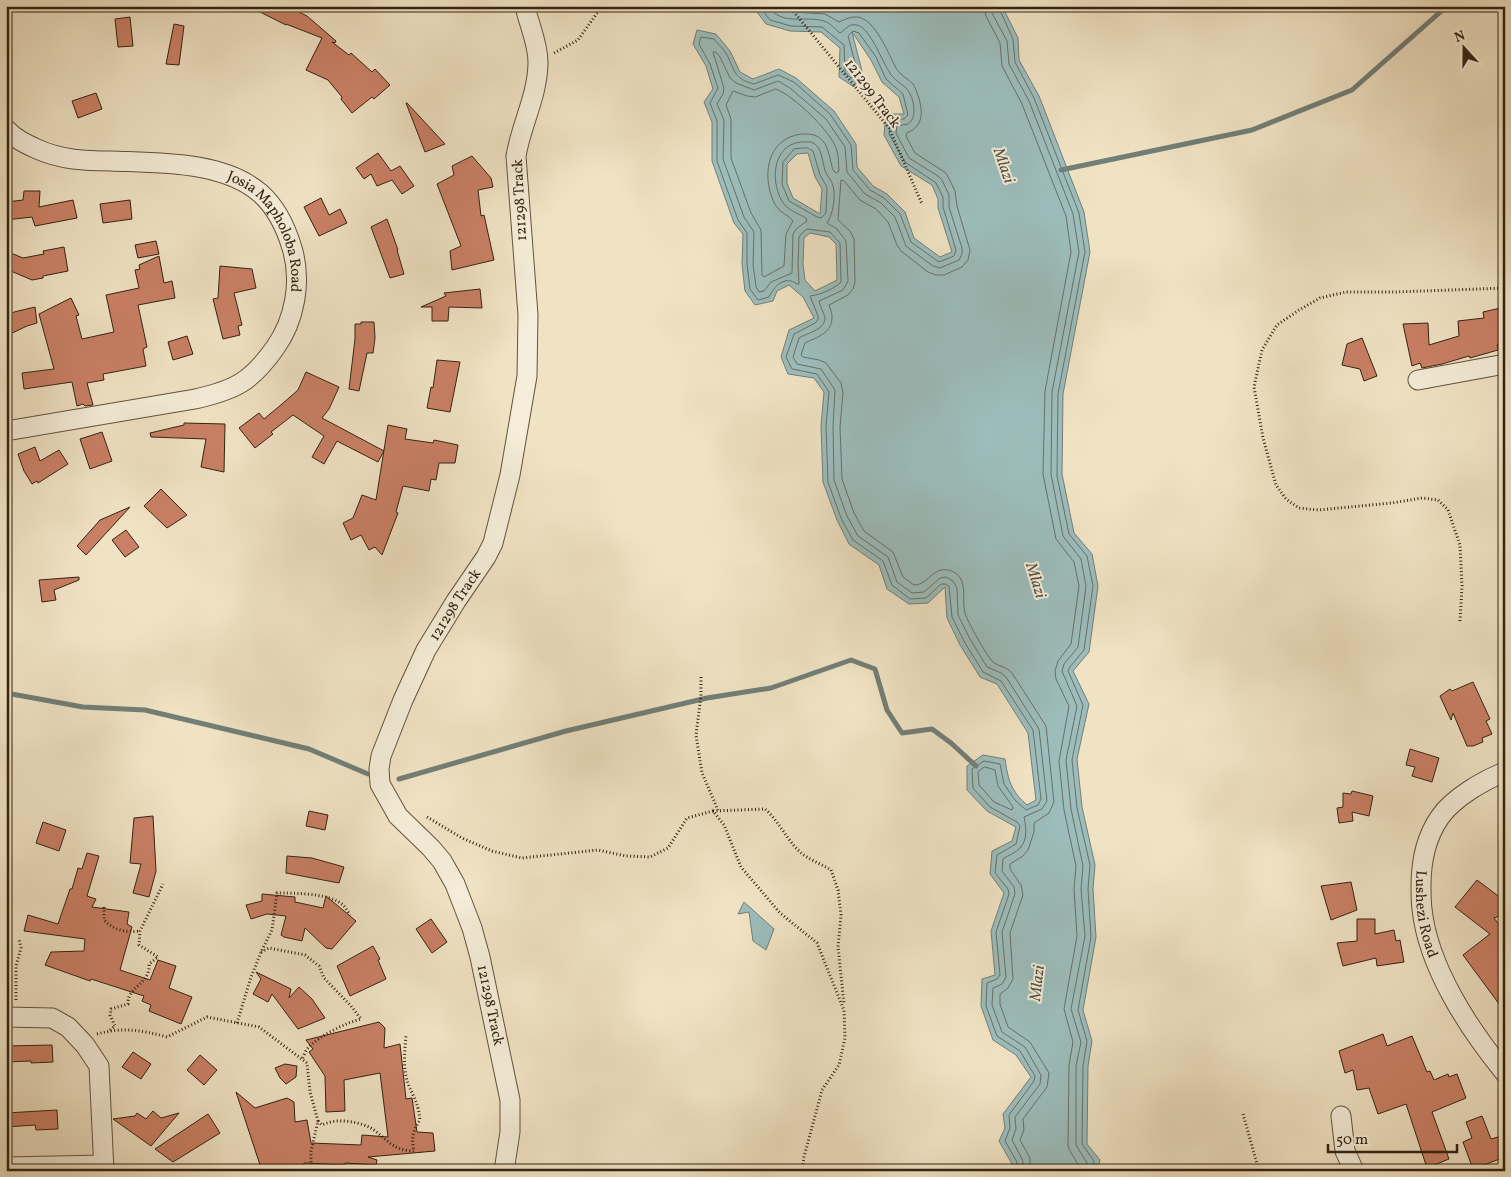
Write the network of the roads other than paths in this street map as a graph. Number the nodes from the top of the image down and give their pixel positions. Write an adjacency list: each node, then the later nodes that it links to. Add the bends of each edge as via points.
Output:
1 (525, 6): 12 (street, 121298 Track, via 538,62 535,89 516,156 528,315 527,376 510,475 493,544 426,650 403,700 379,769 380,784 398,816 442,861 472,928 510,1100 510,1132)
2 (6, 129): 5 (street, Josia Mapholoba Road, via 26,144 71,159 176,164 229,175 252,186 280,217 296,262 298,280 286,332 260,367 241,384 195,399)
3 (1505, 364): 4 (street)
4 (1418, 380)
5 (6, 431)
6 (1505, 772): 8 (street, Lushezi Road, via 1486,780 1440,816 1427,841 1421,871 1422,909 1433,956 1455,1002)
7 (11, 1018): 11 (street, via 52,1018 68,1027 99,1066)
8 (1505, 1074)
9 (1341, 1116): 13 (street, via 1345,1150)
10 (6, 1167): 11 (street)
11 (104, 1168)
12 (504, 1171)
13 (1354, 1171)

